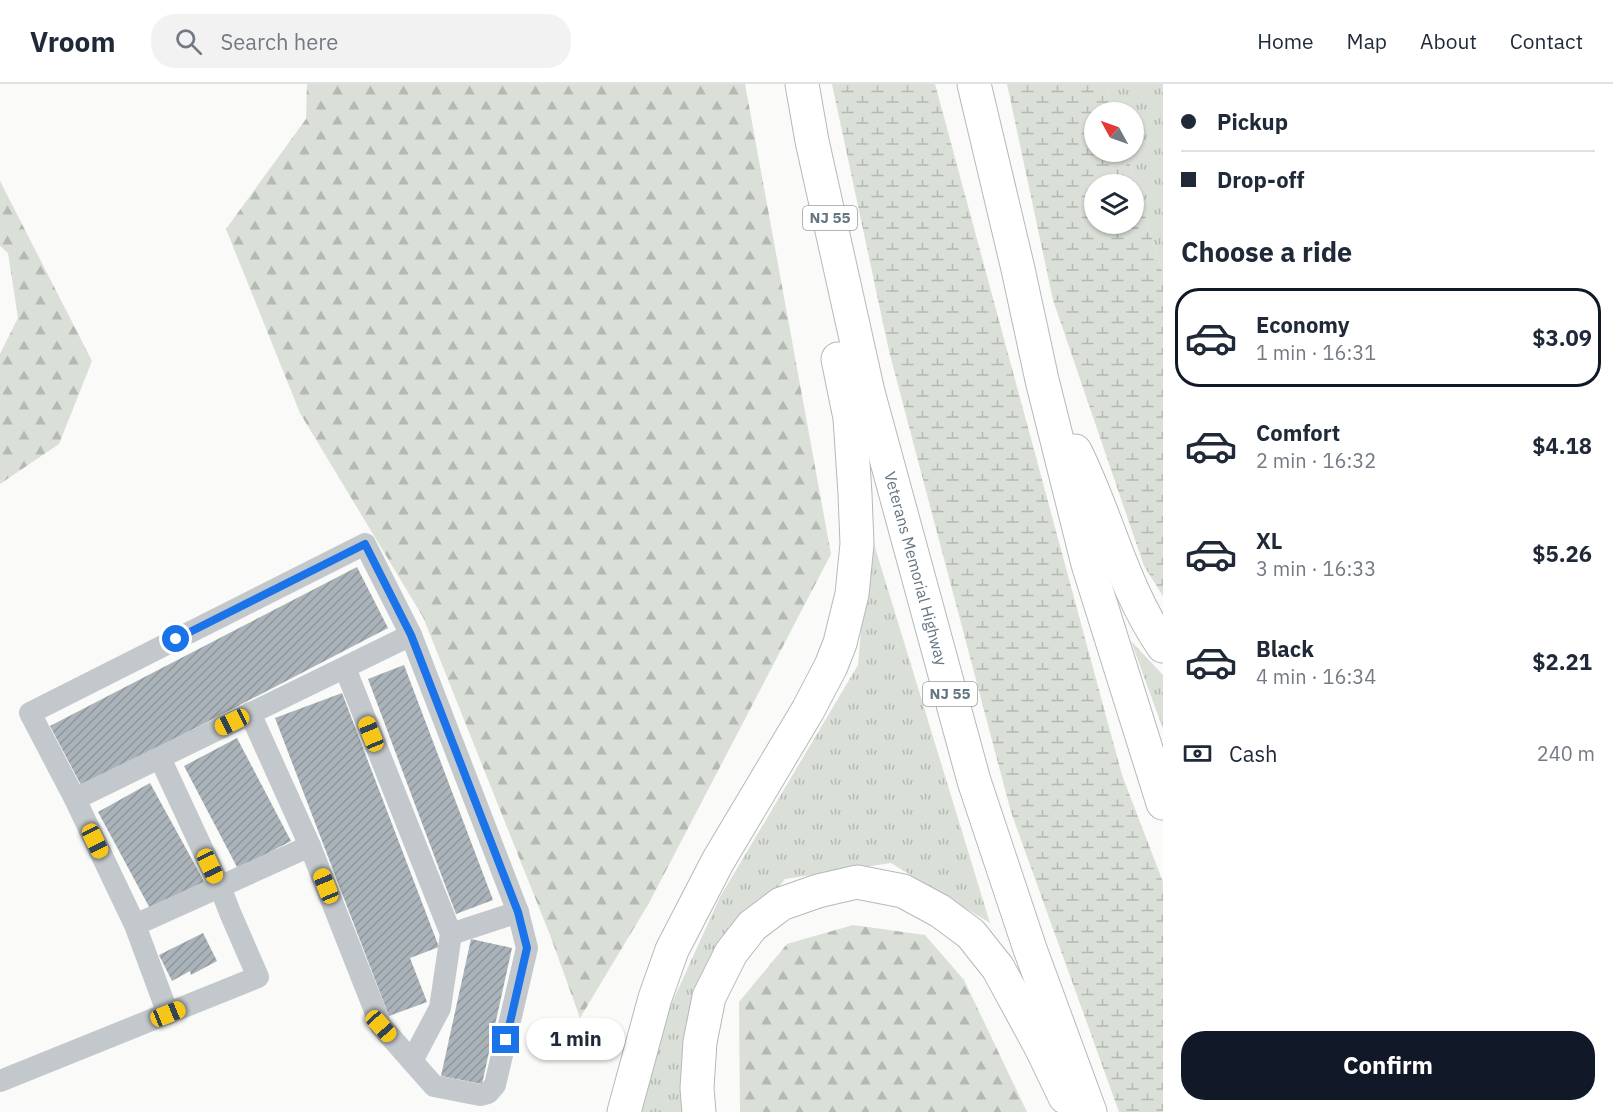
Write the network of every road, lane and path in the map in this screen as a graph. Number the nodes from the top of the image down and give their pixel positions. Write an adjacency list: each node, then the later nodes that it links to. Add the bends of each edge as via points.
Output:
1 (802, 84): 3 (highway, Veterans Memorial Highway / NJ 55)
2 (974, 84): 4 (highway)
3 (841, 267): 20 (highway, via 830,295 850,418 857,544 844,626 816,696 718,861 672,950); 23 (highway, Veterans Memorial Highway / NJ 55, via 868,392 974,781)
4 (1054, 429): 6 (highway, via 1074,450 1086,473 1122,565); 11 (highway, via 1088,564)
5 (411, 635): 7 (lane); 10 (lane, via 365,544 30,713); 14 (lane)
6 (1163, 646)
7 (345, 668): 8 (lane); 16 (lane)
8 (250, 714): 9 (lane); 12 (lane)
9 (160, 758): 10 (lane); 13 (lane)
10 (75, 799): 15 (lane)
11 (1163, 803)
12 (310, 846): 13 (lane); 18 (lane, via 381,1026)
13 (220, 887): 15 (lane); 17 (lane, via 258,977)
14 (518, 912): 16 (lane); 18 (lane, via 527,948 495,1085 480,1095 434,1086)
15 (135, 925): 17 (lane)
16 (451, 934): 18 (lane, via 440,1008)
17 (168, 1014): 19 (lane)
18 (412, 1061)
19 (0, 1081)
20 (624, 1112)
21 (699, 1112): 22 (highway, via 700,1042 709,997 731,953 752,926 781,904 857,882 903,891 971,934 998,968)
22 (1072, 1112)
23 (1090, 1112)

